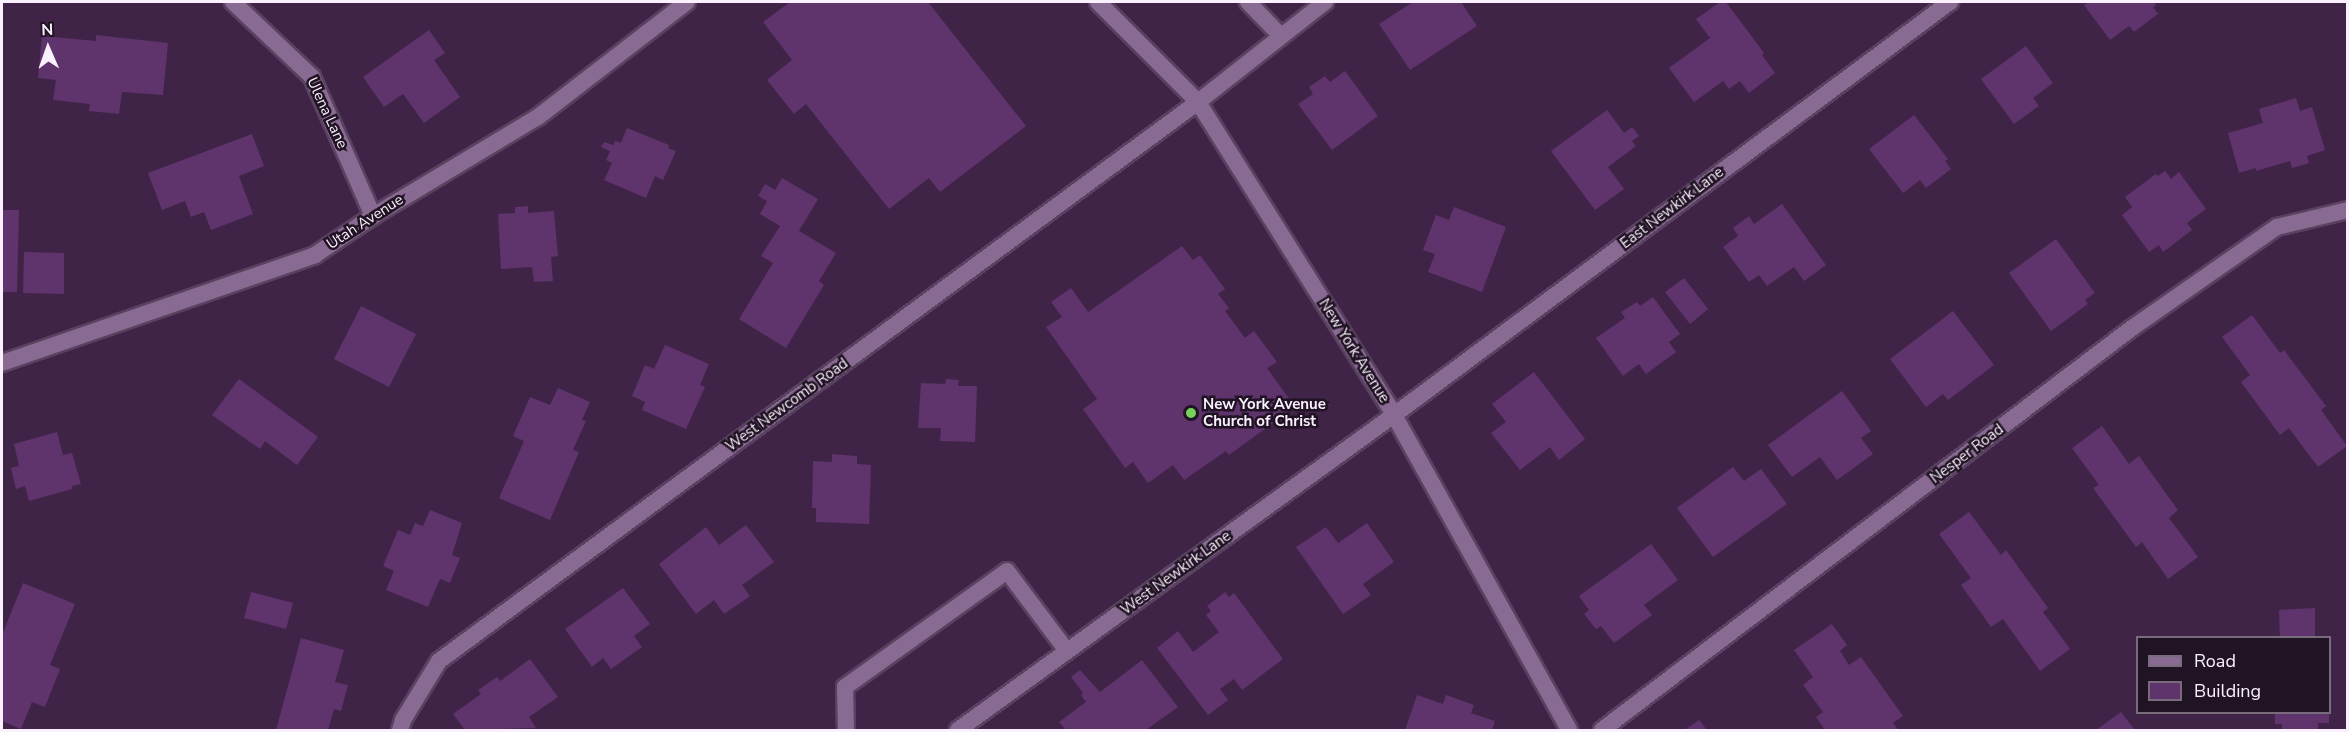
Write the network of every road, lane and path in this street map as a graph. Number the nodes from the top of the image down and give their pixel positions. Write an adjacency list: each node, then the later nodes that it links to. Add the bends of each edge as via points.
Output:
1 (232, 2): 10 (street, Ulena Lane, via 312,77)
2 (687, 2): 10 (street, Utah Avenue, via 538,117)
3 (1098, 2): 8 (street, New York Avenue)
4 (1248, 2): 7 (street)
5 (1325, 2): 7 (street, West Newcomb Road)
6 (1950, 2): 12 (street, East Newkirk Lane)
7 (1281, 36): 8 (street, West Newcomb Road)
8 (1198, 102): 12 (street, New York Avenue); 14 (street, West Newcomb Road, via 439,661)
9 (2348, 210): 18 (street, Nesper Road, via 2277,227 2151,315)
10 (373, 216): 11 (street, Utah Avenue, via 315,255)
11 (2, 363)
12 (1394, 415): 13 (street, West Newkirk Lane); 17 (street, New York Avenue)
13 (1068, 651): 15 (street, via 1008,571 845,687); 16 (street, West Newkirk Lane)
14 (400, 730)
15 (846, 730)
16 (958, 730)
17 (1569, 730)
18 (1602, 730)

